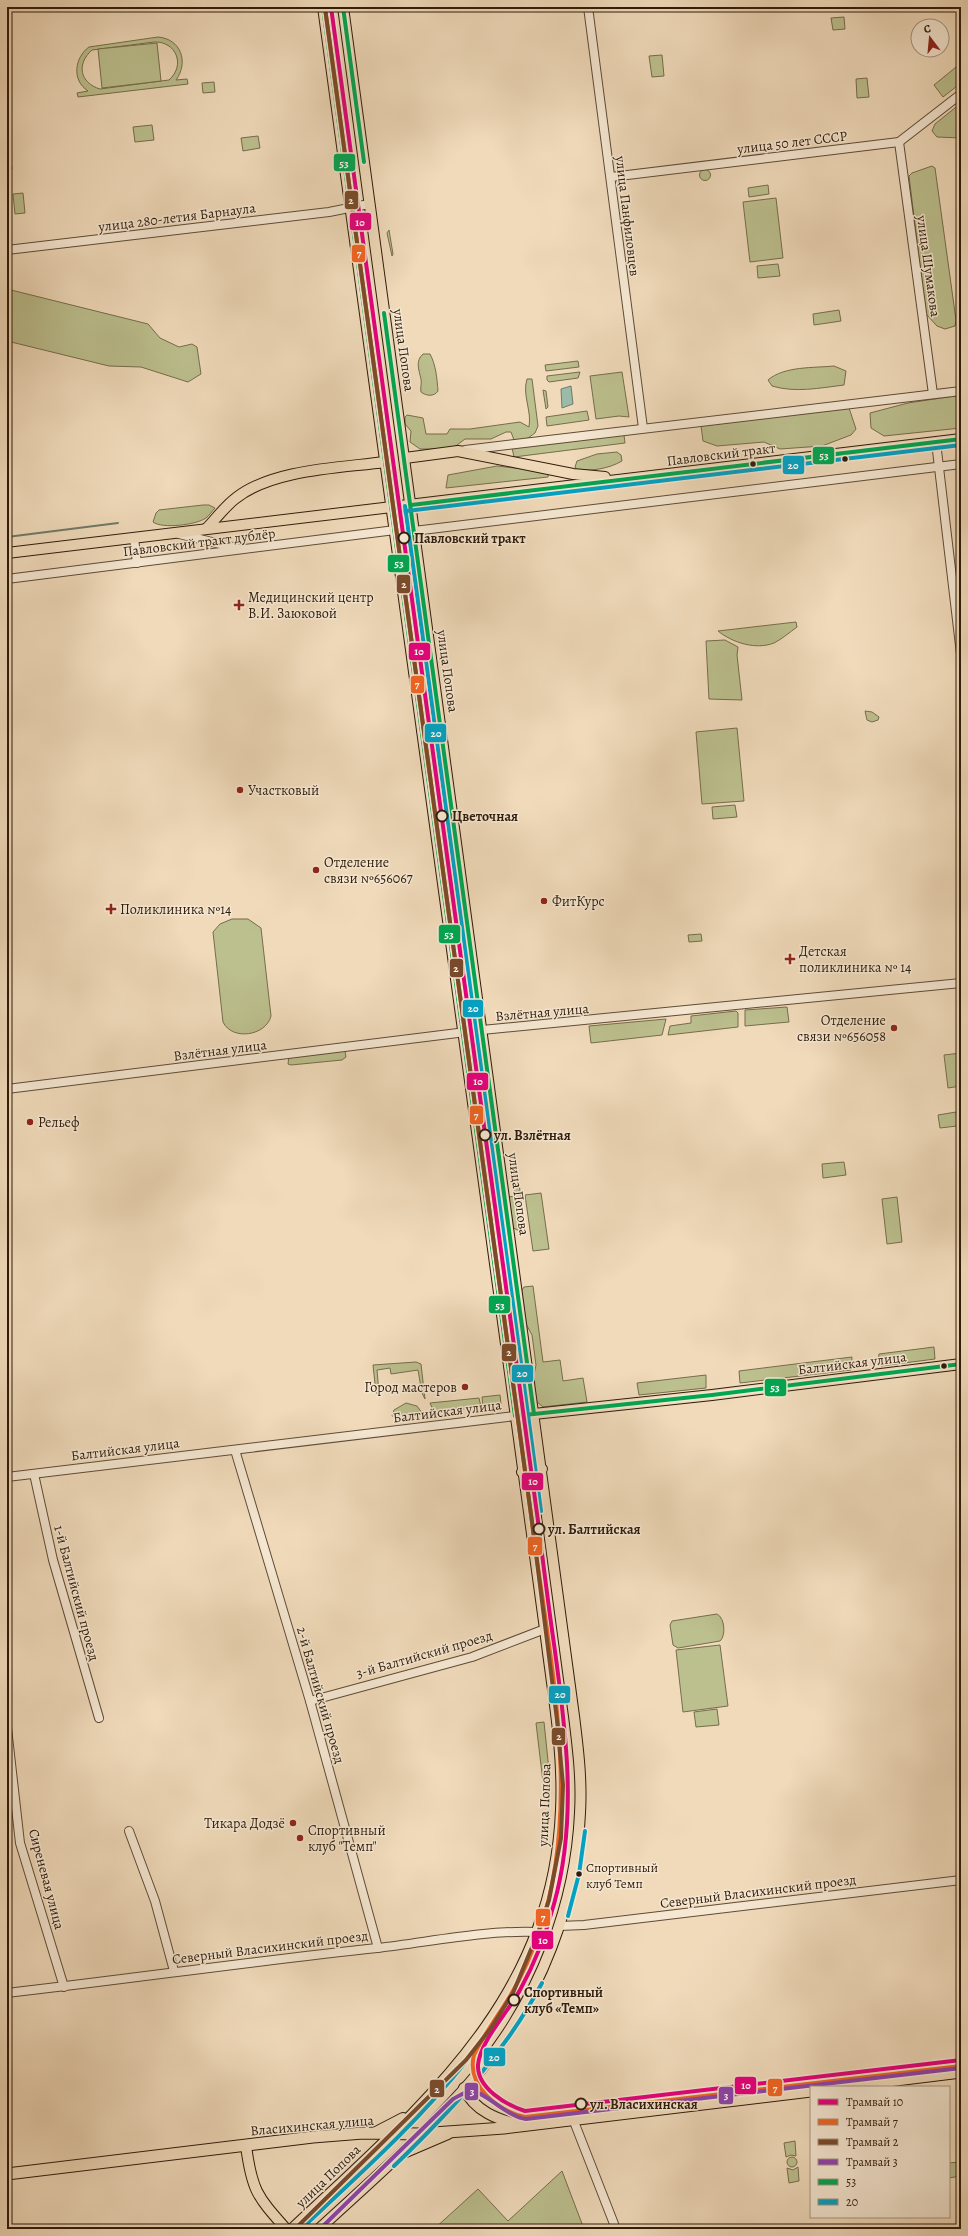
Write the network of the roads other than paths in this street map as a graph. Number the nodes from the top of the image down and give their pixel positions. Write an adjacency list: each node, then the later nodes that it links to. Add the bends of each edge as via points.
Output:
1 (323, 7): 8 (main road, улица Попова)
2 (343, 7): 7 (main road, улица Попова)
3 (588, 7): 6 (street, улица Панфиловцев)
4 (961, 94): 5 (street)
5 (899, 142): 6 (street, улица 50 лет СССР); 13 (street, улица Шумакова)
6 (611, 177): 14 (street, улица Панфиловцев)
7 (369, 204): 8 (street, улица 280-летия Барнаула); 10 (main road, улица Попова)
8 (351, 209): 9 (street, улица 280-летия Барнаула); 11 (main road, улица Попова)
9 (7, 250)
10 (382, 299): 11 (main road); 18 (main road, улица Попова)
11 (364, 301): 19 (main road, улица Попова)
12 (961, 391): 13 (street)
13 (933, 394): 14 (street)
14 (643, 428): 17 (street)
15 (961, 439): 16 (main road, Павловский тракт)
16 (936, 442): 21 (street); 22 (main road, Павловский тракт)
17 (458, 451): 18 (main road); 22 (main road, via 573,474)
18 (405, 458): 23 (main road, улица Попова)
19 (385, 462): 24 (main road, улица Попова); 25 (main road, via 311,471 249,489 234,499)
20 (961, 464): 21 (street)
21 (939, 467): 27 (street); 34 (street)
22 (633, 478): 23 (main road, Павловский тракт)
23 (411, 505): 24 (main road, Павловский тракт); 27 (main road, улица Попова)
24 (391, 507): 25 (main road, Павловский тракт); 26 (main road, улица Попова)
25 (206, 529): 28 (main road, Павловский тракт)
26 (395, 530): 30 (street, Павловский тракт дублёр); 36 (main road, улица Попова)
27 (414, 531): 35 (main road, улица Попова)
28 (173, 533): 29 (main road, Павловский тракт); 30 (street)
29 (134, 538): 31 (main road, Павловский тракт); 32 (street)
30 (244, 550): 32 (street, Павловский тракт дублёр)
31 (7, 553)
32 (137, 563): 33 (street, Павловский тракт дублёр)
33 (7, 578)
34 (961, 654)
35 (441, 727): 36 (main road); 38 (main road, улица Попова)
36 (422, 730): 39 (main road, улица Попова)
37 (961, 983): 38 (street, Взлётная улица)
38 (482, 1030): 39 (street, Взлётная улица); 42 (main road, улица Попова)
39 (463, 1032): 40 (street, Взлётная улица); 43 (main road, улица Попова)
40 (7, 1089)
41 (961, 1364): 42 (main road, Балтийская улица)
42 (534, 1414): 43 (main road, Балтийская улица); 45 (main road, улица Попова)
43 (515, 1416): 44 (street, Балтийская улица); 46 (main road, улица Попова)
44 (235, 1450): 47 (street, Балтийская улица); 50 (street, 2-й Балтийский проезд)
45 (542, 1469): 46 (main road); 55 (main road, улица Попова, via 579,1756 578,1843)
46 (522, 1472): 49 (main road, улица Попова)
47 (34, 1474): 48 (street, Балтийская улица); 51 (street, 1-й Балтийский проезд, via 52,1560)
48 (7, 1477)
49 (545, 1629): 50 (street, 3-й Балтийский проезд, via 472,1656); 56 (main road, улица Попова, via 560,1758 561,1810 552,1876)
50 (310, 1701): 57 (street, 2-й Балтийский проезд)
51 (99, 1718)
52 (7, 1728): 59 (street, Сиреневая улица, via 20,1843)
53 (129, 1832): 58 (street, via 155,1900)
54 (961, 1880): 55 (street, Северный Власихинский проезд)
55 (559, 1926): 63 (main road, улица Попова, via 547,1958 516,2020 495,2052)
56 (537, 1932): 57 (street, Северный Власихинский проезд, via 516,1931); 65 (main road, улица Попова, via 520,1972 488,2026 454,2069)
57 (378, 1948): 58 (street, Северный Власихинский проезд)
58 (174, 1972): 59 (street, Северный Власихинский проезд)
59 (64, 1987): 60 (street, Северный Власихинский проезд)
60 (7, 1993)
61 (961, 2072): 62 (highway)
62 (848, 2086)
63 (464, 2088): 67 (main road, via 470,2101 488,2113 502,2121); 71 (main road, улица Попова)
64 (810, 2090): 66 (highway, Власихинская улица)
65 (420, 2104): 68 (main road, via 398,2122); 70 (main road, улица Попова)
66 (573, 2119): 67 (highway, Власихинская улица); 78 (street)
67 (525, 2126): 69 (highway, Власихинская улица)
68 (374, 2133): 70 (highway, Власихинская улица); 72 (highway, Власихинская улица)
69 (450, 2133): 71 (highway, Власихинская улица); 73 (main road, via 410,2149)
70 (392, 2134): 71 (highway, Власихинская улица); 76 (main road, улица Попова)
71 (419, 2134): 73 (main road, улица Попова)
72 (246, 2146): 74 (highway, Власихинская улица); 75 (main road, via 251,2179 257,2195)
73 (389, 2163): 77 (main road, улица Попова)
74 (7, 2174)
75 (286, 2229)
76 (292, 2229)
77 (319, 2229)
78 (616, 2229)

